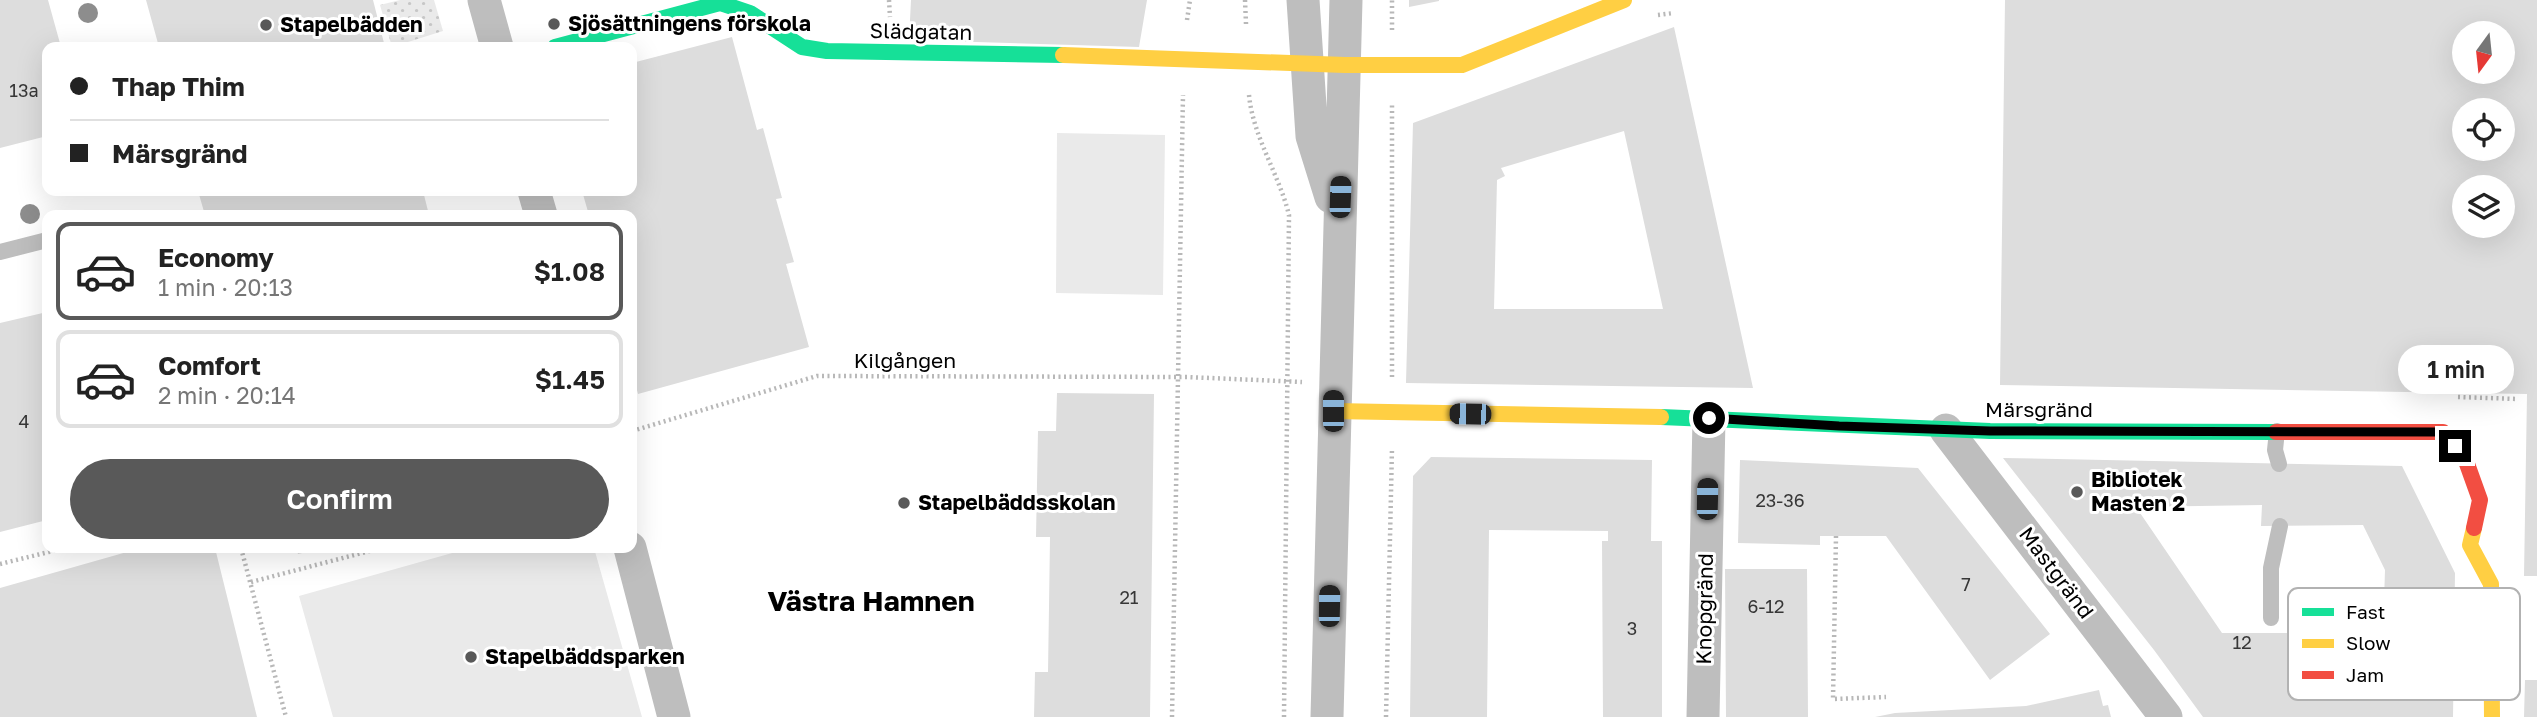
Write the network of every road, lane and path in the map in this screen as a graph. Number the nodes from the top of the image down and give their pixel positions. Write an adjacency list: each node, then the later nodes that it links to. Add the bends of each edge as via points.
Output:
1 (484, 0): 8 (street)
2 (1190, 0): 10 (path)
3 (1245, 0): 11 (path)
4 (1303, 0): 12 (street)
5 (1346, 0): 13 (street)
6 (1392, 0): 14 (path)
7 (1623, 0): 14 (street, Slädgatan, via 1462,65)
8 (495, 42)
9 (574, 42): 10 (street, Slädgatan, via 720,3 750,13 803,47 827,51)
10 (1185, 57): 11 (street, Slädgatan); 18 (path)
11 (1247, 62): 12 (street, Slädgatan); 19 (path, via 1251,118 1289,215)
12 (1305, 62): 13 (street, Slädgatan); 15 (street, via 1312,136)
13 (1345, 65): 14 (street, Slädgatan); 15 (street)
14 (1392, 65): 23 (path)
15 (1339, 224): 20 (street)
16 (42, 241): 17 (lane)
17 (0, 252)
18 (1176, 377): 19 (path, Kilgången); 26 (path, Kilgången, via 817,376); 42 (path)
19 (1288, 382): 20 (path, Kilgången); 43 (path)
20 (1333, 397): 23 (street, Märsgränd); 44 (street)
21 (2450, 397): 22 (path)
22 (2516, 399)
23 (1391, 413): 24 (street, Märsgränd); 45 (path)
24 (1709, 418): 25 (street, Märsgränd); 46 (street, Knopgränd)
25 (1946, 429): 27 (street, Märsgränd); 47 (street, Mastgränd)
26 (637, 430)
27 (2277, 431): 28 (lane); 37 (street, Märsgränd, via 2443,432 2466,461 2480,500 2470,545)
28 (2279, 464)
29 (2280, 526): 38 (lane, via 2271,568)
30 (1836, 536): 39 (path, via 1833,699)
31 (45, 553): 35 (path)
32 (243, 553): 36 (path)
33 (363, 553): 36 (path)
34 (631, 553): 41 (street)
35 (0, 564)
36 (251, 583): 40 (path)
37 (2491, 588)
38 (2271, 618)
39 (1886, 697)
40 (286, 717)
41 (674, 717)
42 (1172, 717)
43 (1284, 717)
44 (1326, 717)
45 (1386, 717)
46 (1703, 717)
47 (2166, 717)

